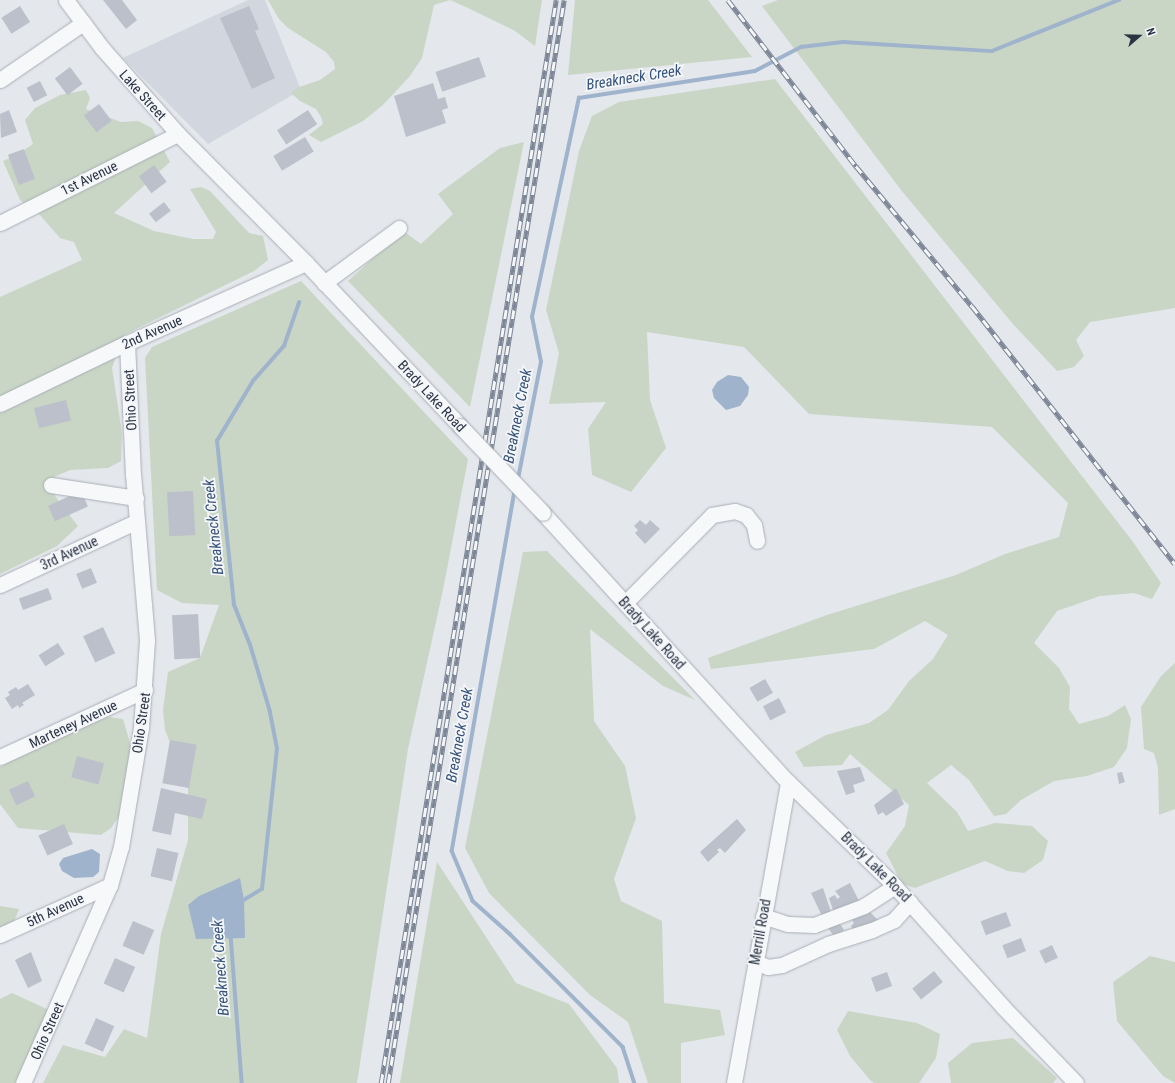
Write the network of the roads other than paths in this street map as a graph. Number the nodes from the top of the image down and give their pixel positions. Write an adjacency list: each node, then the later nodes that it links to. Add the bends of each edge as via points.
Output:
1 (66, 0): 2 (street, Lake Street)
2 (82, 23): 3 (street); 4 (street, Lake Street)
3 (0, 80)
4 (178, 134): 5 (street, Lake Street); 6 (street, 1st Avenue)
5 (228, 183): 8 (street, Brady Lake Road)
6 (0, 222)
7 (399, 228): 9 (street)
8 (306, 263): 9 (street, Brady Lake Road); 10 (street, 2nd Avenue)
9 (324, 283): 17 (street, Brady Lake Road, bridge)
10 (127, 343): 11 (street, 2nd Avenue); 13 (street, Ohio Street)
11 (0, 404)
12 (51, 484): 13 (street)
13 (136, 498): 14 (street, Ohio Street)
14 (137, 522): 16 (street, 3rd Avenue); 18 (street, Ohio Street, via 147,640)
15 (758, 541): 17 (street, via 754,524 746,515 735,511 712,515)
16 (0, 585)
17 (625, 602): 20 (street, Brady Lake Road)
18 (146, 690): 19 (street, Marteney Avenue); 21 (street, Ohio Street, via 128,811)
19 (0, 757)
20 (788, 782): 22 (street, Brady Lake Road); 24 (street, Merrill Road)
21 (110, 885): 25 (street, 5th Avenue); 27 (street, Ohio Street)
22 (895, 886): 23 (street, Brady Lake Road); 24 (street, via 864,906 814,925 788,924)
23 (910, 902): 26 (street, via 894,920 867,932 828,944 782,964 768,967); 29 (street, Brady Lake Road, via 1004,1008)
24 (763, 916): 26 (street, Merrill Road)
25 (0, 935)
26 (755, 962): 28 (street, Merrill Road)
27 (23, 1083)
28 (734, 1083)
29 (1076, 1083)

